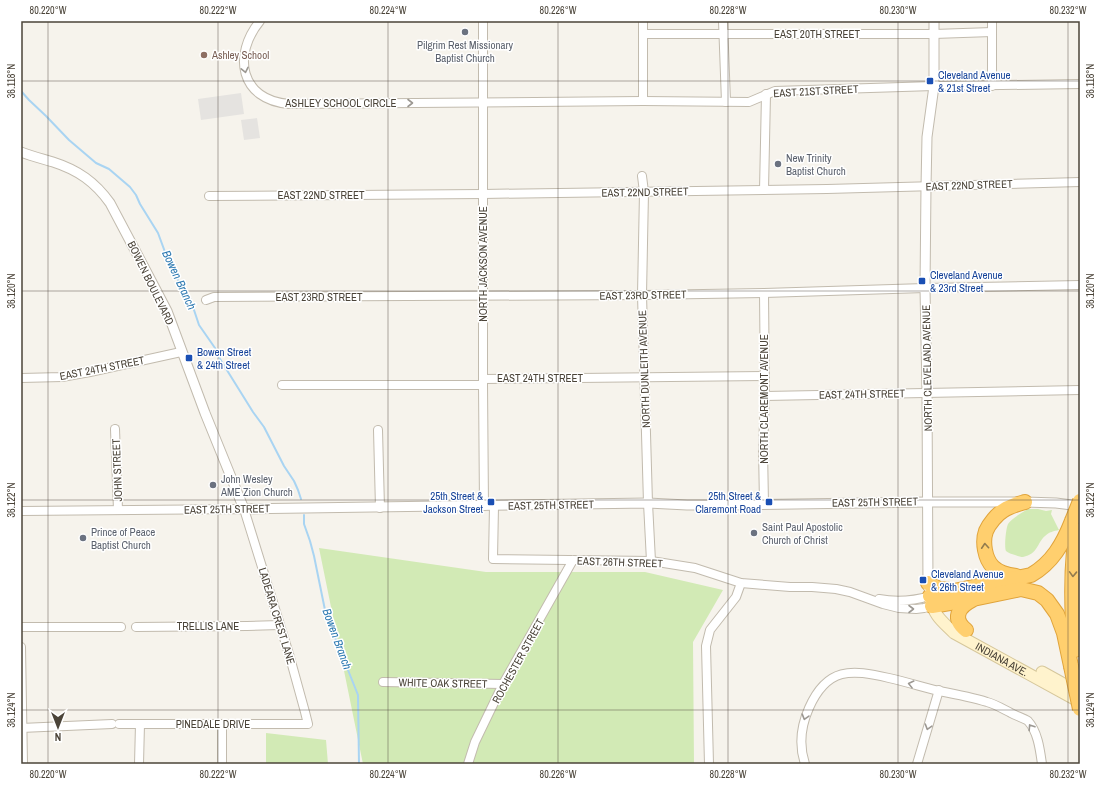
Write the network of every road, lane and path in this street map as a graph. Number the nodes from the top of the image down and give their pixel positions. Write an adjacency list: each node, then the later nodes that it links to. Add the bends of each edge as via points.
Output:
1 (260, 21): 17 (street, ASHLEY SCHOOL CIRCLE, one-way to 17, via 246,45 244,64 251,85 261,96 273,102)
2 (483, 21): 17 (street, NORTH JACKSON AVENUE)
3 (643, 21): 8 (street)
4 (723, 21): 10 (street)
5 (934, 21): 9 (street, NORTH CLEVELAND AVENUE)
6 (992, 21): 7 (street)
7 (992, 32): 9 (street, EAST 20TH STREET); 13 (street)
8 (643, 34): 10 (street, EAST 20TH STREET); 15 (street)
9 (934, 34): 10 (street, EAST 20TH STREET); 12 (street, NORTH CLEVELAND AVENUE)
10 (723, 35): 16 (street)
11 (1080, 84): 13 (street, EAST 21ST STREET)
12 (934, 86): 13 (street, EAST 21ST STREET); 14 (street, EAST 21ST STREET, via 775,91); 21 (street, NORTH CLEVELAND AVENUE, via 927,137)
13 (992, 86)
14 (766, 94): 16 (street, EAST 21ST STREET, via 748,102); 22 (street)
15 (643, 101): 16 (street, EAST 21ST STREET); 17 (street, EAST 21ST STREET)
16 (726, 102)
17 (483, 103): 24 (street, NORTH JACKSON AVENUE)
18 (21, 152): 32 (street, BOWEN BOULEVARD, via 74,170 104,194 167,312)
19 (642, 176): 23 (street, NORTH DUNLEITH AVENUE)
20 (1080, 182): 21 (street, EAST 22ND STREET)
21 (926, 187): 22 (street, EAST 22ND STREET); 27 (street, NORTH CLEVELAND AVENUE)
22 (764, 190): 23 (street, EAST 22ND STREET)
23 (644, 192): 24 (street, EAST 22ND STREET); 29 (street, NORTH DUNLEITH AVENUE)
24 (483, 194): 25 (street, EAST 22ND STREET); 30 (street, NORTH JACKSON AVENUE)
25 (209, 196)
26 (1080, 285): 27 (street, EAST 23RD STREET)
27 (925, 288): 28 (street, EAST 23RD STREET); 39 (street, NORTH CLEVELAND AVENUE)
28 (764, 293): 29 (street, EAST 23RD STREET); 33 (street, NORTH CLAREMONT AVENUE)
29 (642, 295): 30 (street, EAST 23RD STREET); 35 (street, NORTH DUNLEITH AVENUE)
30 (484, 296): 31 (street, EAST 23RD STREET, via 214,297); 36 (street, NORTH JACKSON AVENUE)
31 (206, 300)
32 (181, 352): 34 (street, EAST 24TH STREET, via 62,377); 51 (street, BOWEN BOULEVARD)
33 (765, 376): 35 (street, EAST 24TH STREET); 40 (street, NORTH CLAREMONT AVENUE)
34 (21, 378)
35 (645, 378): 36 (street, EAST 24TH STREET); 46 (street, NORTH DUNLEITH AVENUE)
36 (483, 382): 37 (street, EAST 24TH STREET); 48 (street, NORTH JACKSON AVENUE)
37 (282, 385)
38 (1080, 390): 39 (street, EAST 24TH STREET)
39 (928, 393): 40 (street, EAST 24TH STREET); 44 (street, NORTH CLEVELAND AVENUE)
40 (765, 396): 47 (street, NORTH CLAREMONT AVENUE)
41 (116, 430): 52 (street, JOHN STREET)
42 (378, 430): 50 (street)
43 (1080, 501): 54 (highway, bridge)
44 (928, 502): 45 (street, EAST 25TH STREET); 47 (street, EAST 25TH STREET); 60 (street, NORTH CLEVELAND AVENUE)
45 (1025, 502): 49 (street, EAST 25TH STREET); 58 (highway, one-way to 45, via 1005,574 994,568 984,546 985,534 991,523 1004,510)
46 (648, 503): 47 (street, EAST 25TH STREET); 48 (street, EAST 25TH STREET); 57 (street, NORTH DUNLEITH AVENUE)
47 (764, 504)
48 (489, 506): 50 (street, EAST 25TH STREET); 55 (street, NORTH JACKSON AVENUE)
49 (1080, 506)
50 (380, 508): 51 (street, EAST 25TH STREET)
51 (244, 509): 52 (street, EAST 25TH STREET); 62 (street, LADEARA CREST LANE)
52 (118, 510): 53 (street, EAST 25TH STREET)
53 (21, 511)
54 (1077, 518): 58 (highway, via 1046,564 1031,575); 68 (highway, one-way to 68, via 1072,593)
55 (493, 558): 56 (street, EAST 26TH STREET)
56 (573, 560): 57 (street, EAST 26TH STREET); 70 (street, ROCHESTER STREET)
57 (651, 562): 59 (street, EAST 26TH STREET, via 695,568)
58 (1021, 577): 60 (highway, via 958,590 939,589)
59 (741, 583): 60 (street, EAST 26TH STREET, via 836,589 899,608 924,608); 83 (street, via 736,597 710,630 706,646)
60 (930, 595): 61 (highway); 66 (main road, INDIANA AVE., via 952,623); 73 (main road, INDIANA AVE., via 936,615 954,632)
61 (973, 599): 66 (highway, via 959,611 958,620); 68 (highway, via 1021,589 1043,596 1057,614)
62 (280, 625): 65 (street, TRELLIS LANE); 77 (street, LADEARA CREST LANE)
63 (21, 627): 64 (street)
64 (121, 627)
65 (136, 627)
66 (966, 630): 72 (main road, INDIANA AVE.)
67 (21, 647): 78 (street)
68 (1073, 667): 73 (highway, bridge); 74 (highway, bridge)
69 (383, 682): 70 (street, WHITE OAK STREET)
70 (503, 684): 82 (street, ROCHESTER STREET)
71 (939, 690): 84 (street, one-way to 84, via 873,674 852,672 833,677 818,691 807,711 801,739); 85 (street, one-way to 85); 86 (street, one-way to 71, via 1036,736 1027,720 987,702)
72 (1080, 693)
73 (1080, 701)
74 (1080, 709)
75 (140, 724): 76 (street, PINEDALE DRIVE); 78 (street, PINEDALE DRIVE); 80 (street)
76 (222, 724): 77 (street, PINEDALE DRIVE); 81 (street)
77 (308, 724)
78 (22, 728): 79 (street)
79 (22, 764)
80 (140, 764)
81 (222, 764)
82 (468, 764)
83 (709, 764)
84 (805, 764)
85 (917, 764)
86 (1042, 764)

